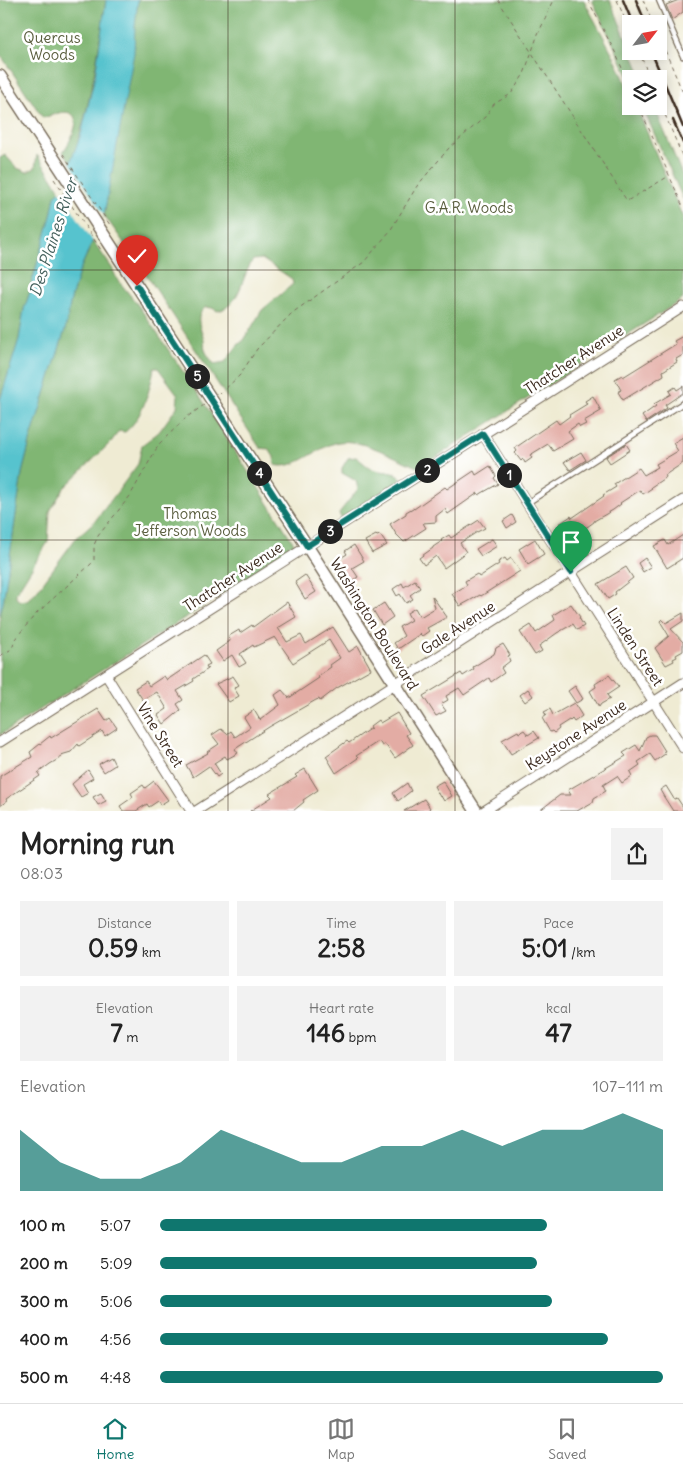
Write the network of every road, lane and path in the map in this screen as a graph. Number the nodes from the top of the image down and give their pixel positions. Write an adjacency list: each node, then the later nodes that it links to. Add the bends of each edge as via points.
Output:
1 (498, 0): 9 (path)
2 (554, 0): 9 (path)
3 (588, 0): 12 (path)
4 (617, 0): 7 (path)
5 (643, 0): 8 (path)
6 (659, 0): 10 (lane)
7 (623, 15)
8 (649, 15)
9 (532, 52): 19 (path, via 626,201); 25 (path, via 524,74 511,94 494,104 485,117 449,148 416,186 390,231 364,262 292,313)
10 (683, 56)
11 (668, 57): 14 (path)
12 (623, 70)
13 (0, 76): 20 (street, Washington Boulevard)
14 (683, 93)
15 (643, 115): 19 (path)
16 (665, 115): 18 (path)
17 (63, 154): 22 (path, via 104,216)
18 (683, 158)
19 (669, 176): 21 (path)
20 (59, 177): 22 (street, Washington Boulevard); 23 (path, via 60,188)
21 (683, 207)
22 (105, 227): 31 (street, Washington Boulevard)
23 (101, 250)
24 (683, 307): 28 (street, Thatcher Avenue)
25 (219, 395)
26 (683, 403): 30 (lane)
27 (205, 405): 33 (path, via 159,444 130,496 98,536 91,564 35,615 10,650)
28 (483, 434): 30 (street, Linden Street); 31 (street, Thatcher Avenue)
29 (683, 500): 32 (street, Gale Avenue)
30 (527, 503): 32 (street, Linden Street)
31 (307, 546): 34 (street, Thatcher Avenue); 36 (street, Washington Boulevard)
32 (571, 572): 36 (street, Gale Avenue); 37 (street, Linden Street)
33 (0, 656)
34 (106, 675): 38 (street, Thatcher Avenue); 40 (street, Vine Street)
35 (683, 683): 37 (street, Keystone Avenue)
36 (394, 684): 41 (street, Gale Avenue); 42 (street, Washington Boulevard)
37 (654, 702): 39 (street, Linden Street); 43 (street, Keystone Avenue)
38 (0, 742)
39 (683, 748)
40 (192, 810)
41 (196, 810)
42 (476, 810)
43 (484, 810)

